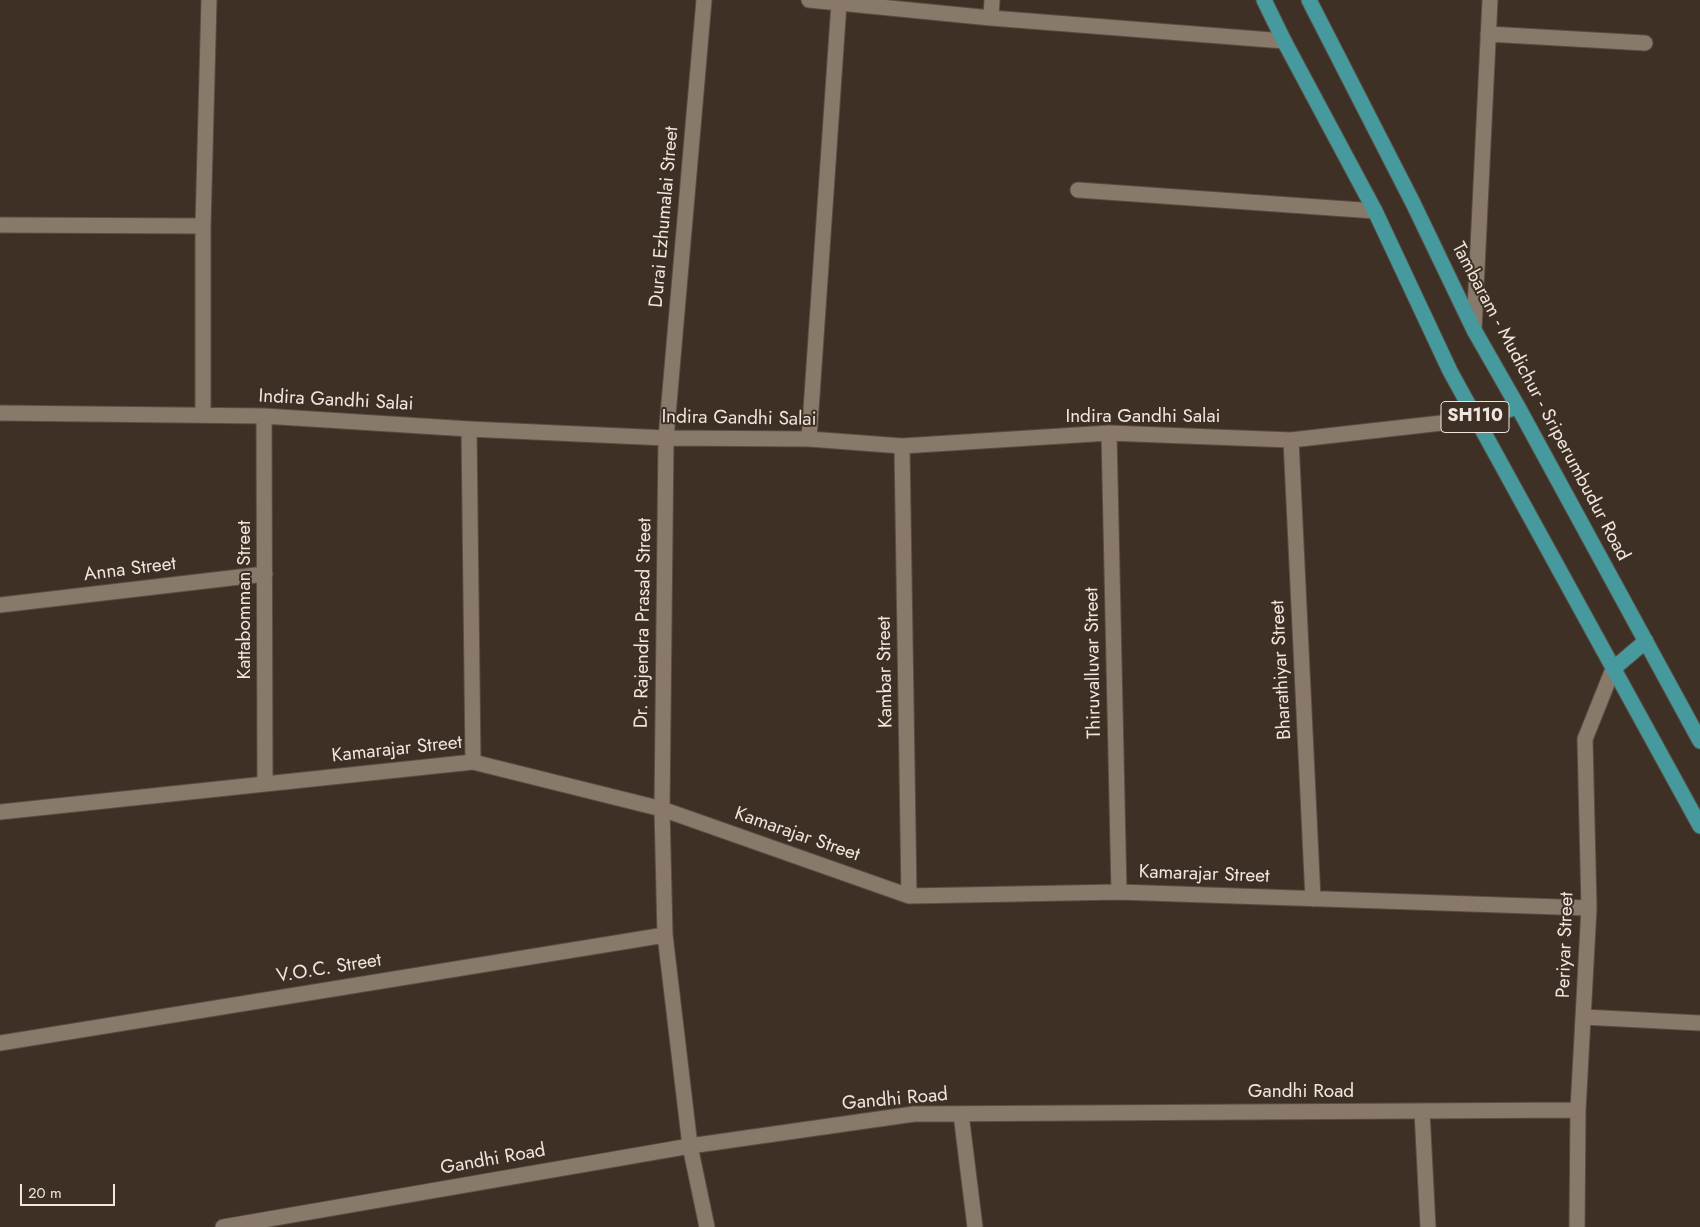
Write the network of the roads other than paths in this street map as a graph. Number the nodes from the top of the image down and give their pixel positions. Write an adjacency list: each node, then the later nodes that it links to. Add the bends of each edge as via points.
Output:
1 (209, 0): 16 (street)
2 (704, 0): 25 (street, Durai Ezhumalai Street)
3 (809, 0): 8 (street)
4 (992, 0): 9 (street)
5 (1264, 0): 11 (main road, SH110)
6 (1309, 0): 17 (main road, Tambaram - Mudichur - Sriperumbudur Road / SH110)
7 (1490, 0): 10 (street)
8 (839, 3): 9 (street); 26 (street)
9 (991, 18): 11 (street)
10 (1488, 34): 12 (street); 17 (street)
11 (1284, 41): 14 (main road, SH110)
12 (1645, 43)
13 (1078, 190): 14 (street)
14 (1375, 211): 22 (main road, SH110)
15 (0, 225): 16 (street)
16 (203, 226): 20 (street)
17 (1474, 330): 18 (main road, Tambaram - Mudichur - Sriperumbudur Road / SH110)
18 (1518, 407): 22 (main road); 31 (main road, Tambaram - Mudichur - Sriperumbudur Road / SH110)
19 (0, 412): 20 (street, Indira Gandhi Salai)
20 (203, 414): 21 (street, Indira Gandhi Salai)
21 (264, 416): 23 (street, Indira Gandhi Salai); 29 (street, Kattabomman Street)
22 (1476, 419): 27 (street, Indira Gandhi Salai); 32 (main road, SH110)
23 (469, 429): 25 (street, Indira Gandhi Salai); 34 (street)
24 (1109, 433): 27 (street, Indira Gandhi Salai); 28 (street, Indira Gandhi Salai); 39 (street, Thiruvalluvar Street)
25 (666, 438): 26 (street, Indira Gandhi Salai); 36 (street, Dr. Rajendra Prasad Street)
26 (810, 439): 28 (street, Indira Gandhi Salai)
27 (1291, 440): 41 (street, Bharathiyar Street)
28 (902, 446): 40 (street, Kambar Street)
29 (265, 574): 30 (street, Anna Street); 35 (street, Kattabomman Street)
30 (0, 605)
31 (1646, 641): 32 (main road); 33 (main road, Tambaram - Mudichur - Sriperumbudur Road / SH110)
32 (1613, 669): 38 (main road, SH110); 42 (street, Periyar Street, via 1585,739)
33 (1700, 741)
34 (473, 762): 35 (street, Kamarajar Street); 36 (street, Kamarajar Street)
35 (265, 783): 37 (street, Kamarajar Street)
36 (662, 809): 40 (street, Kamarajar Street); 43 (street, Dr. Rajendra Prasad Street)
37 (0, 812)
38 (1700, 826)
39 (1120, 892): 40 (street, Kamarajar Street); 41 (street, Kamarajar Street)
40 (909, 896)
41 (1314, 899): 42 (street, Kamarajar Street)
42 (1589, 908): 44 (street, Periyar Street)
43 (665, 935): 46 (street, V.O.C. Street); 50 (street, Dr. Rajendra Prasad Street)
44 (1583, 1017): 45 (street); 47 (street, Periyar Street)
45 (1700, 1023)
46 (0, 1043)
47 (1578, 1110): 48 (street, Gandhi Road); 55 (street, Periyar Street)
48 (1422, 1112): 49 (street, Gandhi Road); 54 (street)
49 (961, 1114): 50 (street, Gandhi Road, via 914,1114); 53 (street)
50 (690, 1146): 51 (street, Gandhi Road); 52 (street, Dr. Rajendra Prasad Street)
51 (223, 1227)
52 (707, 1227)
53 (975, 1227)
54 (1428, 1227)
55 (1576, 1227)

